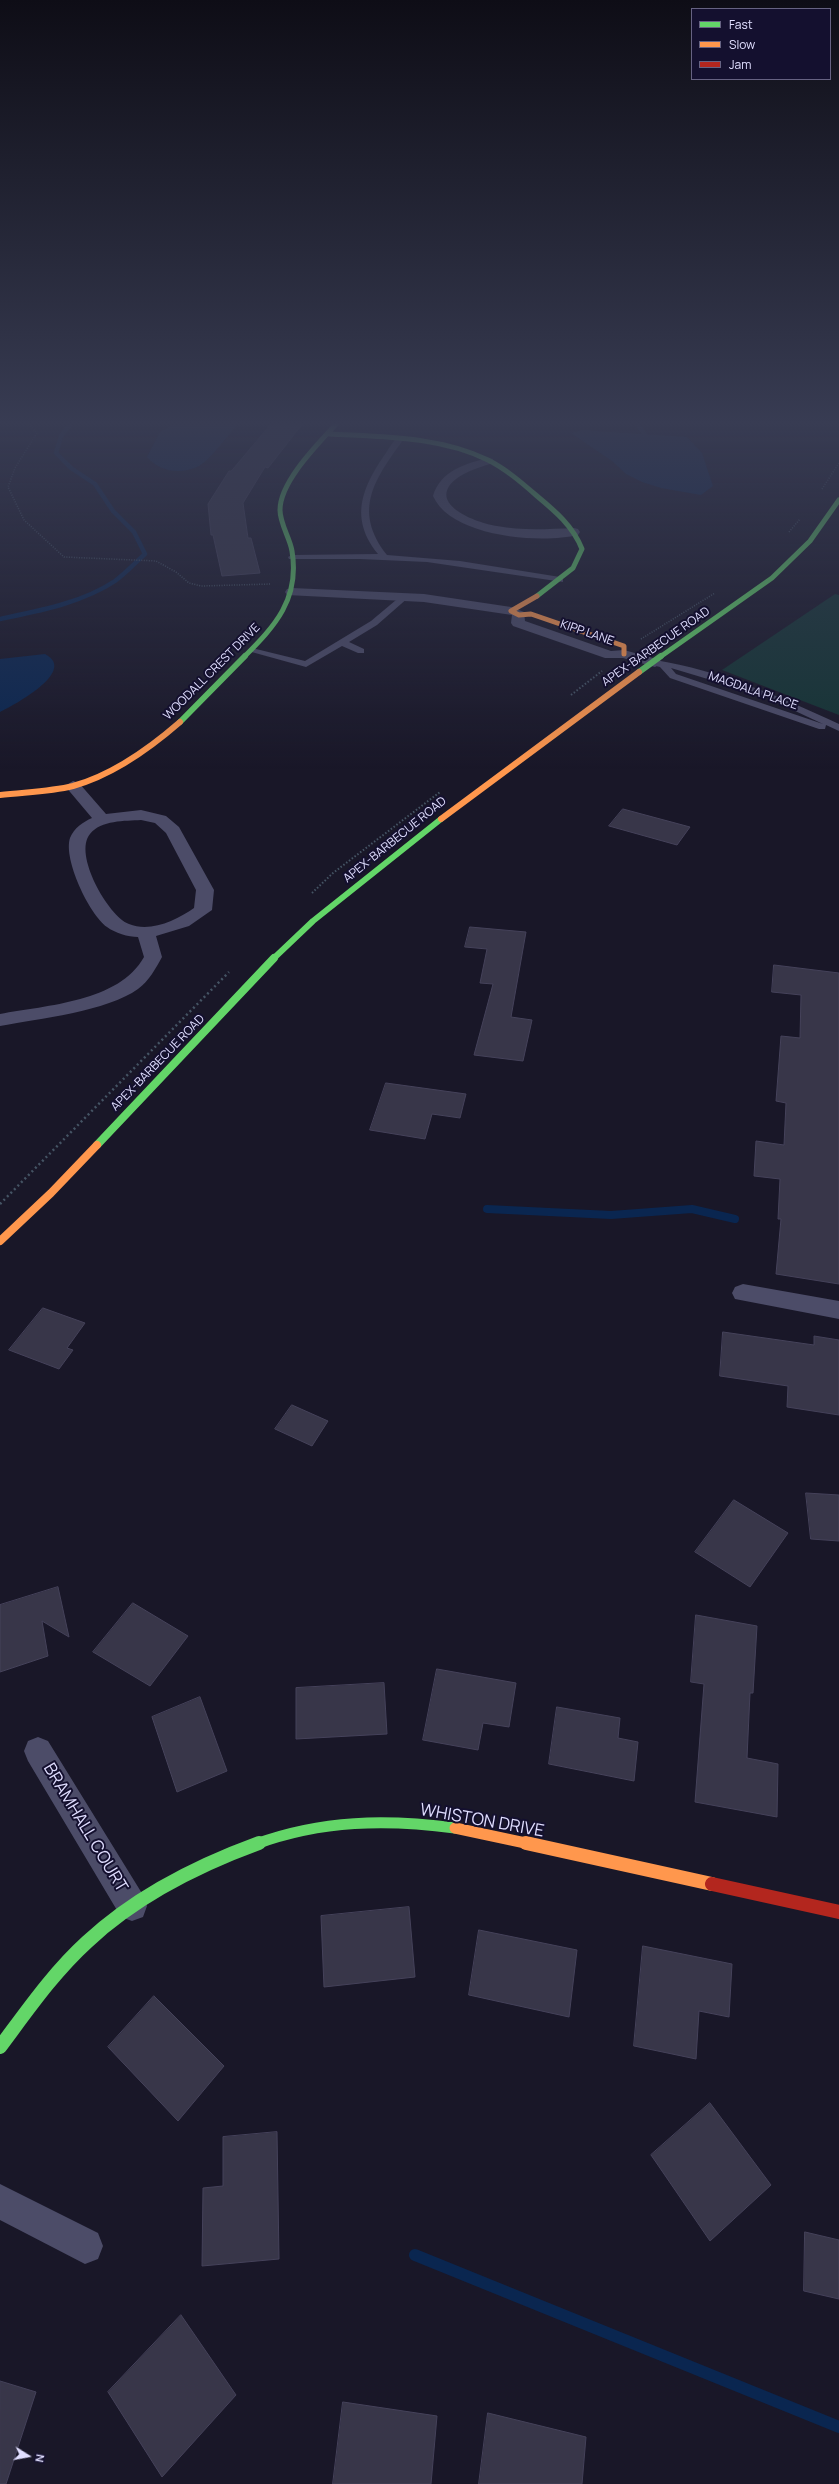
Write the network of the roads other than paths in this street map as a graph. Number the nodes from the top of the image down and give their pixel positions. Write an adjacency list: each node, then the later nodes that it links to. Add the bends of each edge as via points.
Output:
1 (287, 538): 6 (street, WOODALL CREST DRIVE)
2 (372, 538): 5 (lane, via 374,546)
3 (579, 538): 7 (street, via 582,550 576,565)
4 (812, 538): 14 (street, APEX-BARBECUE ROAD, via 783,569)
5 (384, 556): 6 (lane, via 353,554); 7 (lane, via 500,567)
6 (292, 557): 8 (street, WOODALL CREST DRIVE)
7 (560, 580): 10 (street)
8 (292, 592): 9 (street); 13 (street, WOODALL CREST DRIVE, via 272,629)
9 (405, 597): 10 (street, via 469,603); 11 (lane, via 374,623)
10 (515, 613): 14 (street, KIPP LANE, via 518,623 610,655 624,654)
11 (341, 642): 12 (lane); 13 (lane, via 306,664)
12 (361, 650)
13 (252, 651): 16 (street, WOODALL CREST DRIVE, via 166,735 119,766)
14 (659, 664): 15 (lane, MAGDALA PLACE, via 685,668 764,693); 15 (lane, MAGDALA PLACE, via 672,676 815,726); 21 (street, APEX-BARBECUE ROAD, via 576,716 473,793 314,921 275,957 51,1193)
15 (839, 729)
16 (73, 786): 17 (street, WOODALL CREST DRIVE); 18 (street)
17 (0, 795)
18 (103, 820): 19 (street, via 86,828 78,840 78,855 84,873 94,897 112,922 128,931); 19 (street, via 141,815 160,819 173,830 205,890 203,910 194,917 174,926)
19 (146, 932): 20 (street, via 154,957 145,972 129,986 112,995)
20 (0, 1020)
21 (0, 1241)
22 (743, 1293): 23 (street)
23 (839, 1310)
24 (38, 1751): 25 (street, BRAMHALL COURT)
25 (132, 1906): 26 (street, WHISTON DRIVE, via 243,1848 335,1825 385,1823 435,1824); 27 (street, WHISTON DRIVE, via 99,1931 30,2006)
26 (839, 1912)
27 (0, 2047)
28 (0, 2201): 29 (street)
29 (85, 2246)

